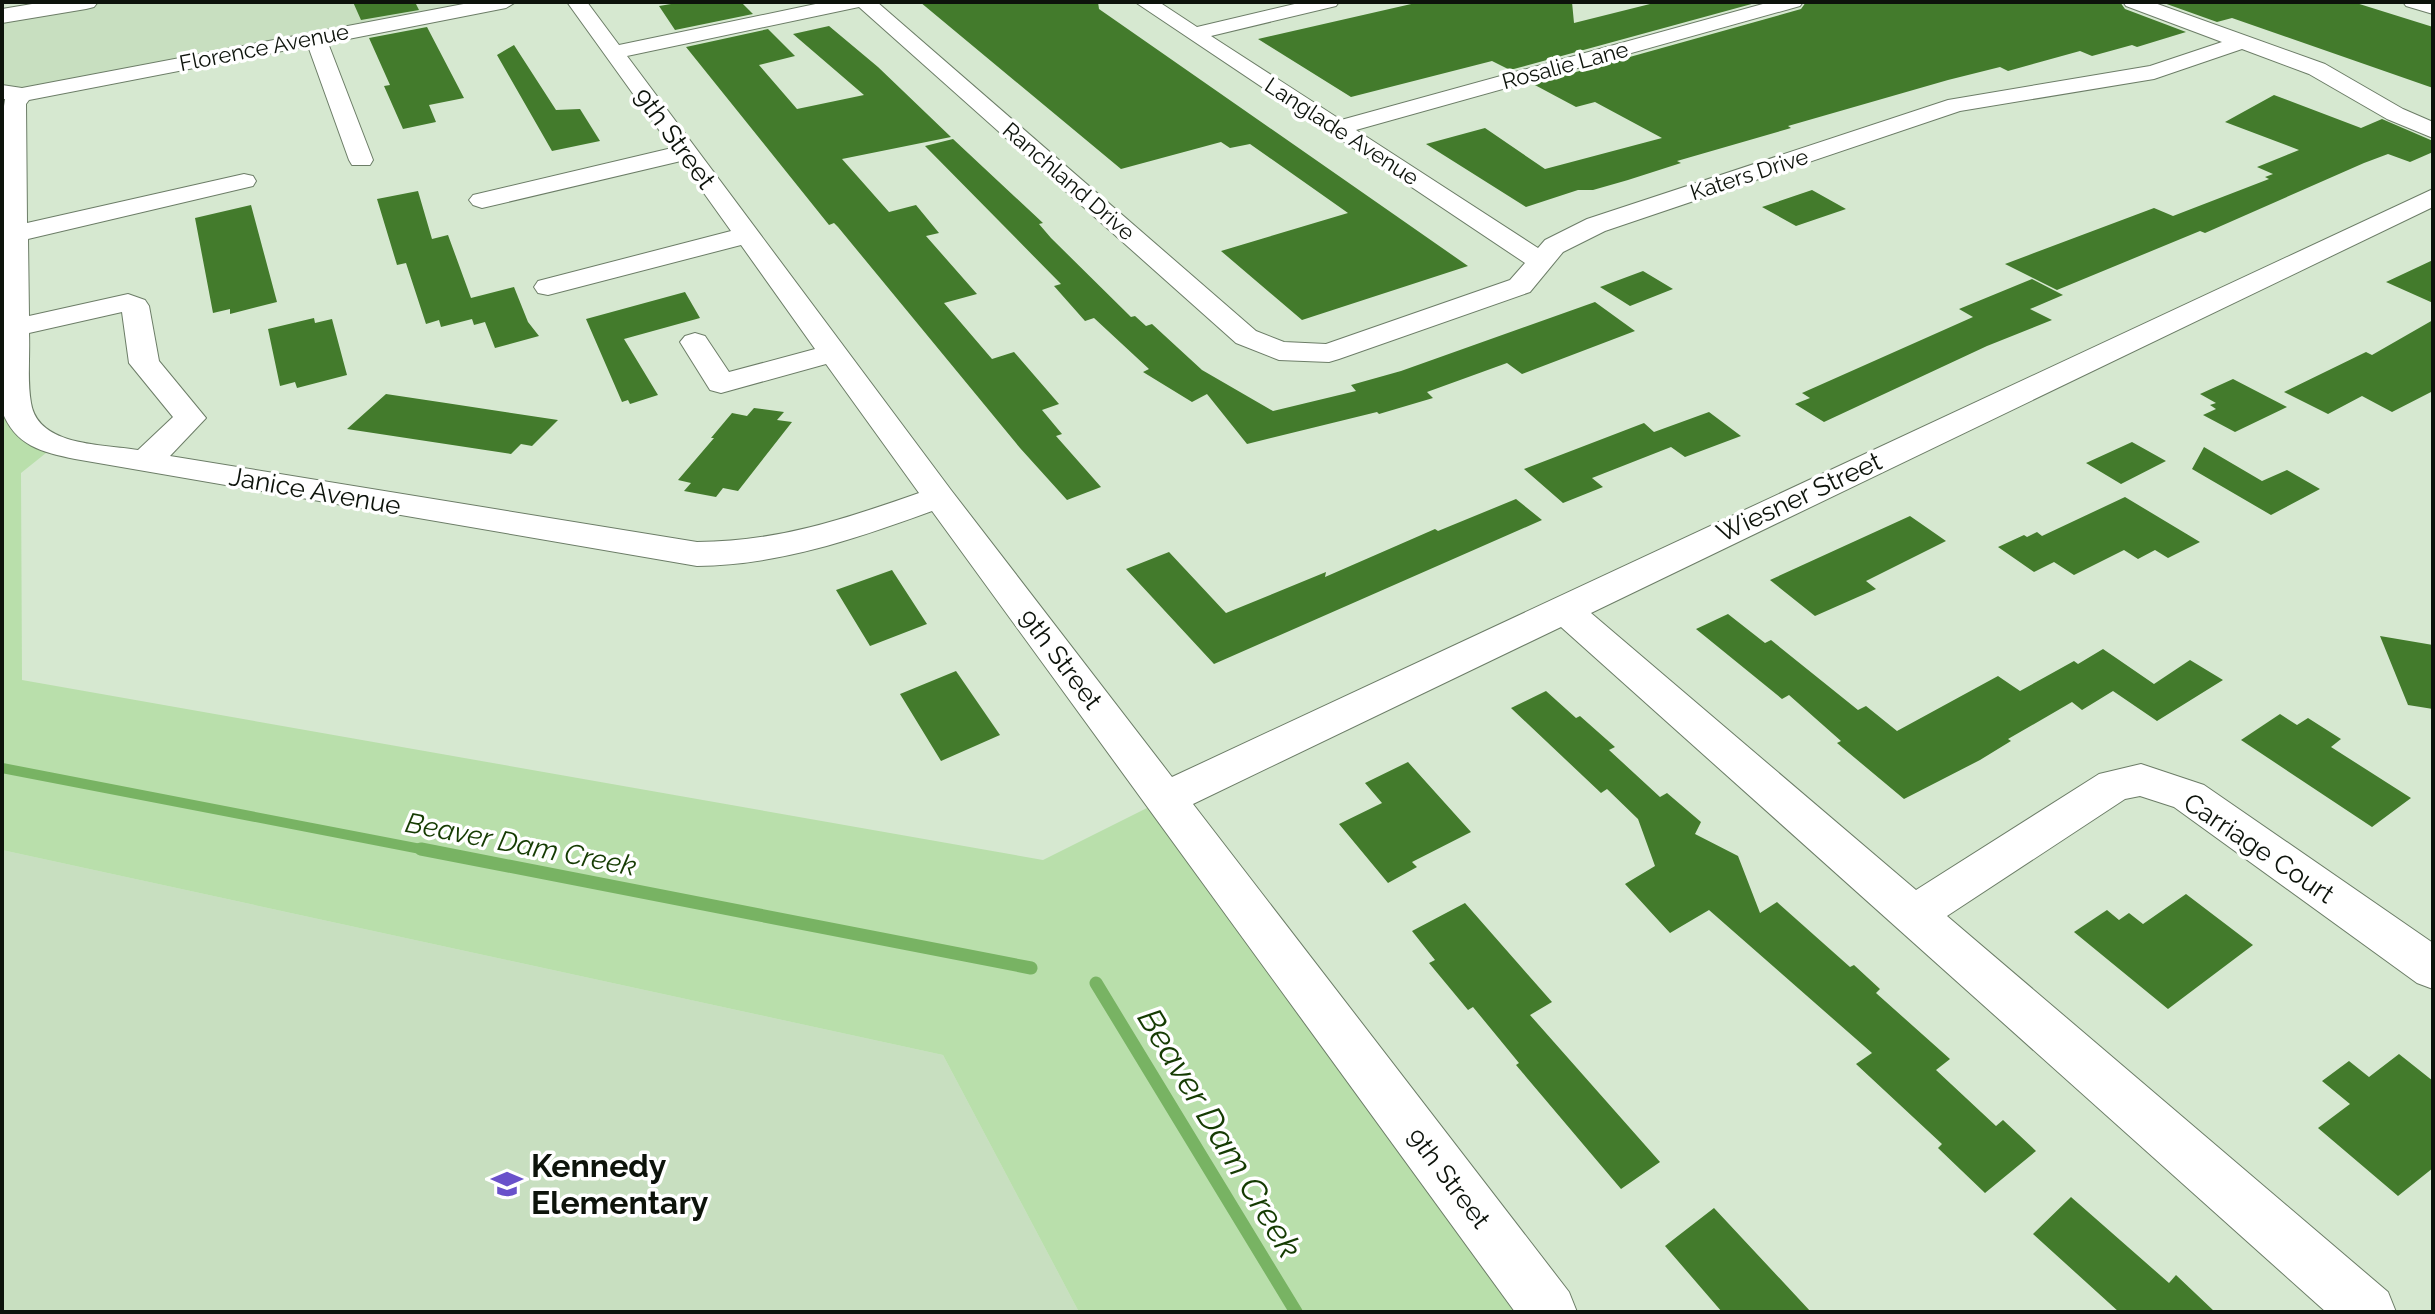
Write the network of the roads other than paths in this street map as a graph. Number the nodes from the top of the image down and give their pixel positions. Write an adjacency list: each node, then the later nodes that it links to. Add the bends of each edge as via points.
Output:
1 (17, 2): 12 (main road)
2 (86, 2): 14 (main road)
3 (506, 2): 16 (street, Florence Avenue)
4 (577, 2): 18 (street, 9th Street)
5 (854, 2): 18 (street)
6 (865, 2): 34 (street, Ranchland Drive, via 1246,337)
7 (1145, 2): 15 (street, Langlade Avenue)
8 (1329, 2): 15 (street)
9 (1793, 2): 20 (street, Rosalie Lane)
10 (2133, 2): 17 (street)
11 (2413, 2): 13 (street)
12 (2, 4)
13 (2433, 8)
14 (2, 16)
15 (1193, 34): 20 (street, Langlade Avenue)
16 (315, 37): 19 (street, Florence Avenue); 23 (street)
17 (2245, 41): 21 (street, via 2317,69); 29 (street, Katers Drive, via 2154,72 1956,105 1596,225 1554,246)
18 (615, 52): 22 (street, 9th Street)
19 (12, 93): 27 (street, Janice Avenue)
20 (1337, 128): 29 (street, Langlade Avenue)
21 (2433, 131)
22 (686, 152): 26 (street); 28 (street, 9th Street)
23 (361, 160)
24 (244, 181): 27 (street)
25 (2433, 197): 38 (street, Wiesner Street)
26 (482, 200)
27 (8, 223): 30 (street, Janice Avenue)
28 (747, 235): 31 (street); 35 (street, 9th Street)
29 (1539, 260): 34 (street, Katers Drive, via 1520,286 1329,353)
30 (8, 274): 32 (street, Janice Avenue)
31 (548, 287)
32 (10, 327): 36 (street, Janice Avenue, via 15,402 28,431 56,445); 36 (street, via 128,302 135,306 144,363 190,418)
33 (695, 342): 35 (street, via 721,384)
34 (1279, 351)
35 (833, 353): 37 (street, 9th Street)
36 (146, 461): 37 (street, Janice Avenue, via 716,555 800,544)
37 (939, 497): 39 (street, 9th Street)
38 (1562, 608): 39 (street, Wiesner Street); 40 (street)
39 (1165, 799): 42 (street, 9th Street)
40 (1913, 915): 41 (street, Carriage Court, via 2114,785 2141,780 2189,796); 43 (street)
41 (2433, 969)
42 (1549, 1312)
43 (2368, 1312)

